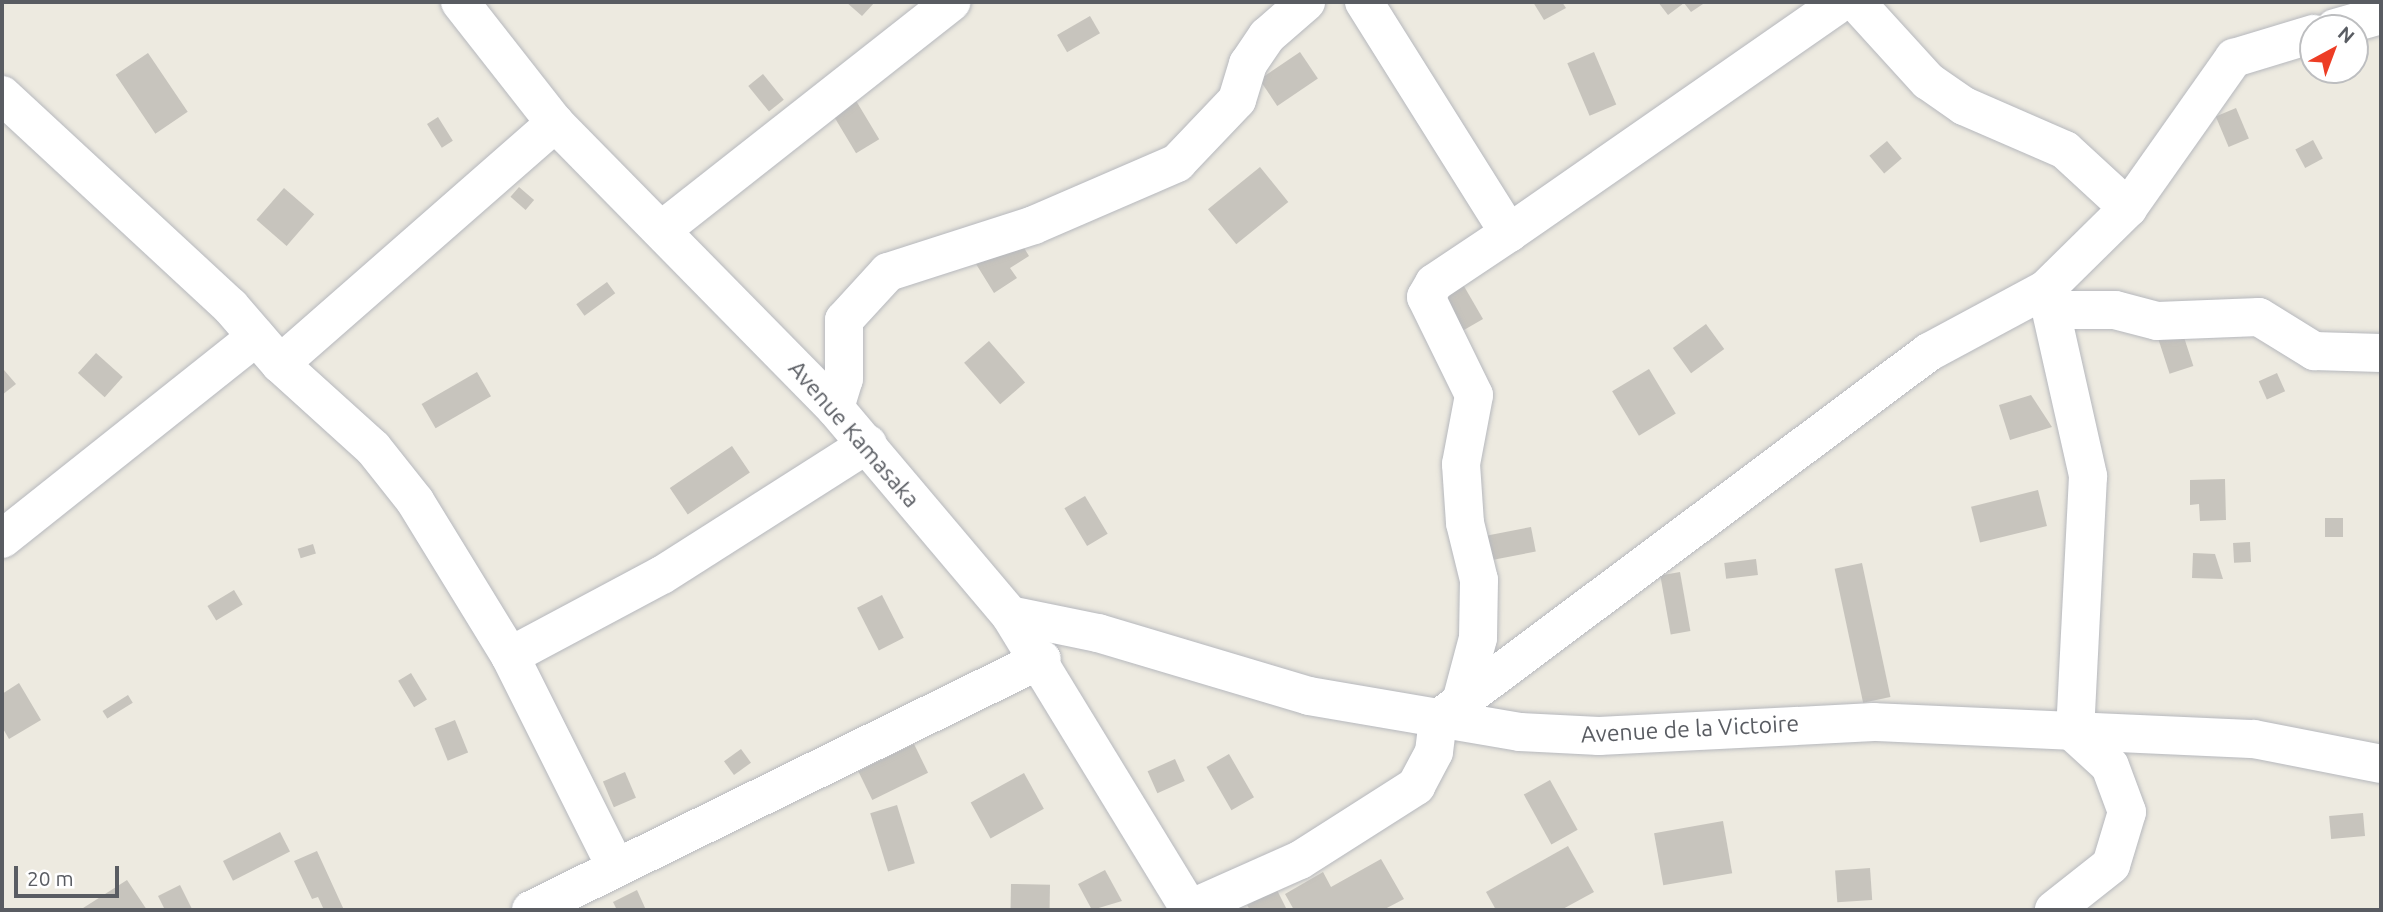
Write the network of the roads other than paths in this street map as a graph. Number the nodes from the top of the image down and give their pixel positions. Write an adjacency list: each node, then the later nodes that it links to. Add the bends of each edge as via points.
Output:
1 (460, 2): 9 (street, Avenue Kamasaka)
2 (951, 2): 11 (street)
3 (1306, 2): 16 (street, via 1266,36 1248,64 1237,100 1177,163 1047,221 888,272 844,320 844,379)
4 (1364, 2): 12 (street)
5 (1841, 2): 12 (street)
6 (1856, 2): 10 (street, via 1928,81 1964,106 2065,150)
7 (2299, 38): 10 (street, via 2234,58)
8 (4, 103): 14 (street, via 192,270)
9 (555, 123): 11 (street, Avenue Kamasaka); 14 (street)
10 (2128, 208): 13 (street)
11 (663, 229): 16 (street, Avenue Kamasaka)
12 (1509, 233): 22 (street, via 1434,283 1426,297 1474,396 1461,464 1465,523 1479,580 1478,638)
13 (2049, 299): 15 (street, via 2157,321 2259,317 2314,351); 22 (street, via 1929,352); 23 (street, via 2088,476)
14 (268, 351): 18 (street); 20 (street, via 373,448 406,491)
15 (2381, 353)
16 (835, 408): 17 (street, Avenue Kamasaka)
17 (868, 444): 19 (street, Avenue Kamasaka); 20 (street, via 662,575)
18 (2, 539)
19 (1010, 615): 21 (street, Avenue Kamasaka); 22 (street, Avenue de la Victoire, via 1098,633 1309,696)
20 (510, 656): 25 (street)
21 (1042, 659): 25 (street); 27 (street, Avenue Kamasaka)
22 (1449, 710): 23 (street, Avenue de la Victoire, via 1599,737 1861,722); 27 (street, via 1416,786 1300,860)
23 (2075, 734): 24 (street, Avenue de la Victoire, via 2254,739); 28 (street, via 2110,766 2127,812 2111,865)
24 (2380, 763)
25 (616, 868): 26 (street)
26 (531, 910)
27 (1190, 910)
28 (2054, 910)

